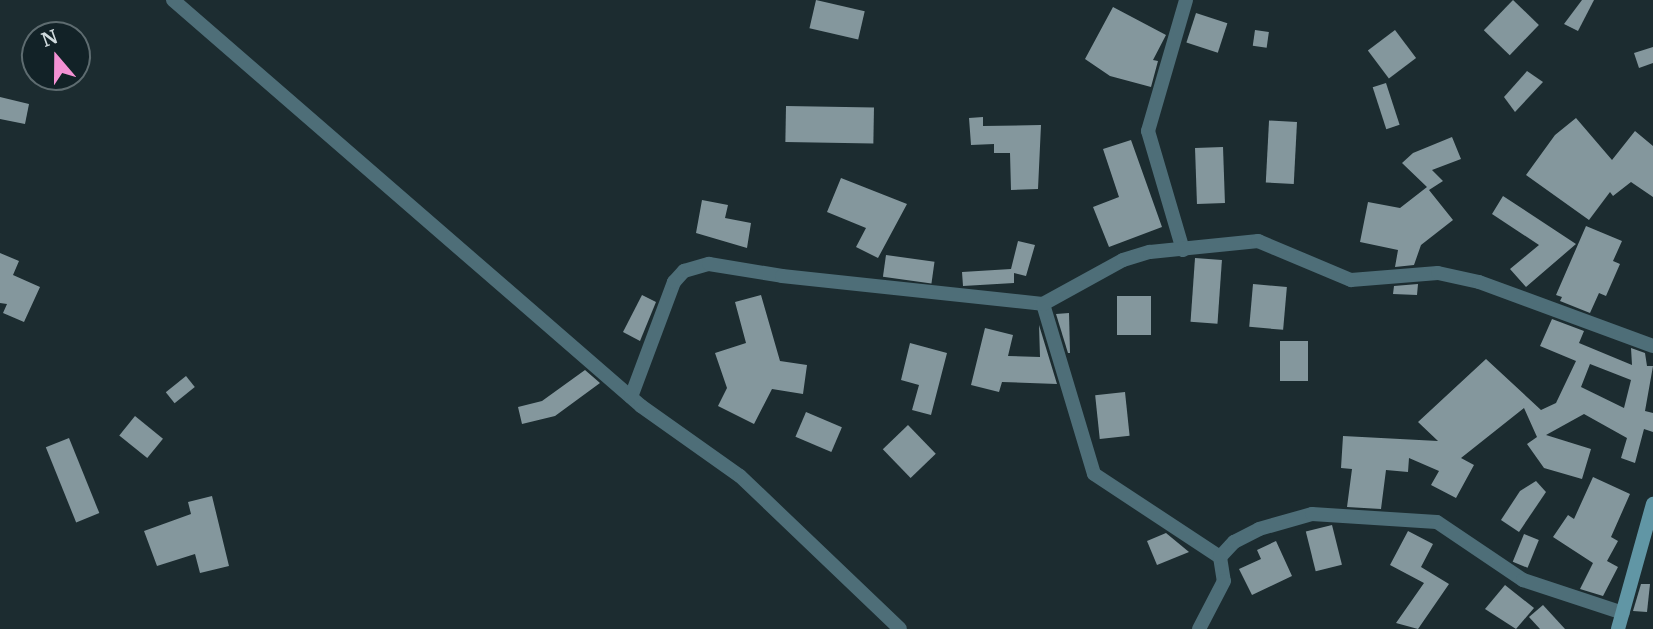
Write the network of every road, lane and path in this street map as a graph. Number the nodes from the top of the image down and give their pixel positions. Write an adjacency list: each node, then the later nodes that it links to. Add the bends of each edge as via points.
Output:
1 (173, 0): 6 (street)
2 (1186, 0): 3 (street, via 1148,131)
3 (1183, 250): 4 (street, via 1123,260); 5 (street, via 1258,241 1351,280 1438,274 1479,282)
4 (1043, 304): 6 (street, via 709,264 684,271 674,282); 8 (street, via 1094,474)
5 (1653, 345)
6 (631, 397): 10 (street, via 740,476)
7 (1653, 504): 9 (street)
8 (1220, 557): 9 (street, via 1234,542 1259,529 1312,514 1437,522 1523,580); 11 (street, via 1224,581)
9 (1623, 612): 12 (street)
10 (901, 629)
11 (1199, 629)
12 (1618, 629)

